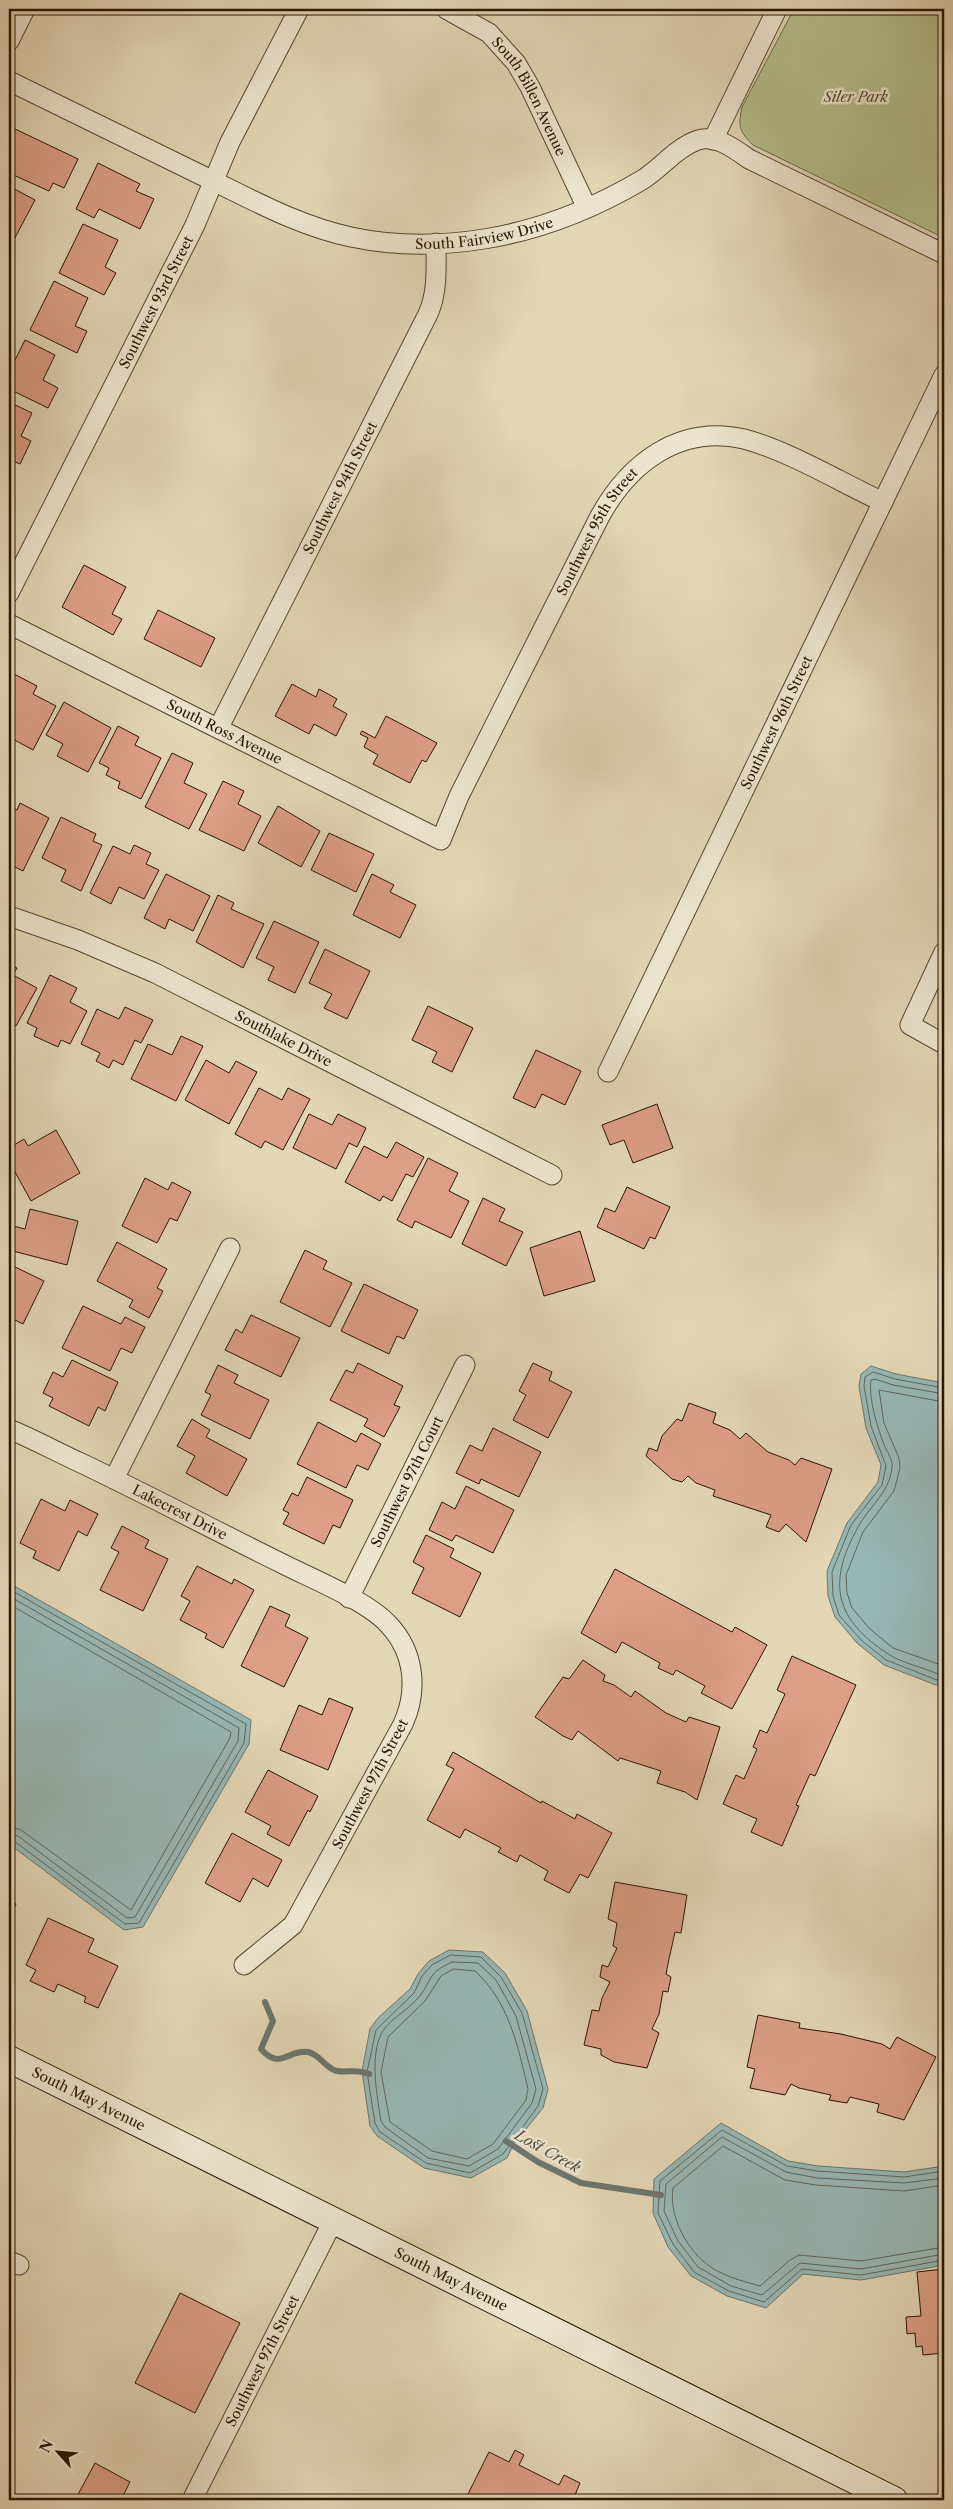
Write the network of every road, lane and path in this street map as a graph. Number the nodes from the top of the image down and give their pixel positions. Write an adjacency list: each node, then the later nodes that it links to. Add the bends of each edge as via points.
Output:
1 (25, 9): 5 (street)
2 (298, 9): 8 (street, Southwest 93rd Street, via 230,142)
3 (446, 9): 9 (street, South Billen Avenue, via 489,33 516,63)
4 (777, 9): 7 (street)
5 (9, 41)
6 (9, 81): 8 (street, South Fairview Drive)
7 (713, 140): 9 (street, South Fairview Drive, via 698,140 644,178); 11 (street)
8 (214, 181): 10 (street, South Fairview Drive, via 328,231 376,241); 14 (street, Southwest 93rd Street, via 195,225)
9 (587, 208): 10 (street, South Fairview Drive, via 552,223 510,234)
10 (436, 243): 16 (street, Southwest 94th Street, via 433,301 428,314)
11 (944, 254)
12 (944, 375): 13 (street, Southwest 96th Street)
13 (883, 502): 17 (street, Southwest 95th Street, via 780,452 744,439 716,437 686,441 669,446 642,462 618,487 598,518 459,796); 21 (street, Southwest 96th Street)
14 (9, 593)
15 (9, 624): 16 (street, South Ross Avenue)
16 (219, 727): 17 (street, South Ross Avenue)
17 (441, 840)
18 (9, 916): 22 (street, Southlake Drive, via 78,940 155,973)
19 (944, 952): 20 (street, via 910,1025)
20 (944, 1044)
21 (608, 1072)
22 (552, 1175)
23 (230, 1248): 26 (street)
24 (465, 1365): 27 (street, Southwest 97th Court)
25 (9, 1429): 26 (street, Lakecrest Drive)
26 (114, 1479): 27 (street, Lakecrest Drive)
27 (348, 1598): 28 (street, Southwest 97th Street, via 389,1624 405,1650 413,1677 407,1715 293,1925)
28 (244, 1965)
29 (9, 2059): 30 (main road, South May Avenue)
30 (333, 2221): 31 (street, Southwest 97th Street); 32 (main road, South May Avenue)
31 (192, 2500)
32 (894, 2500)

